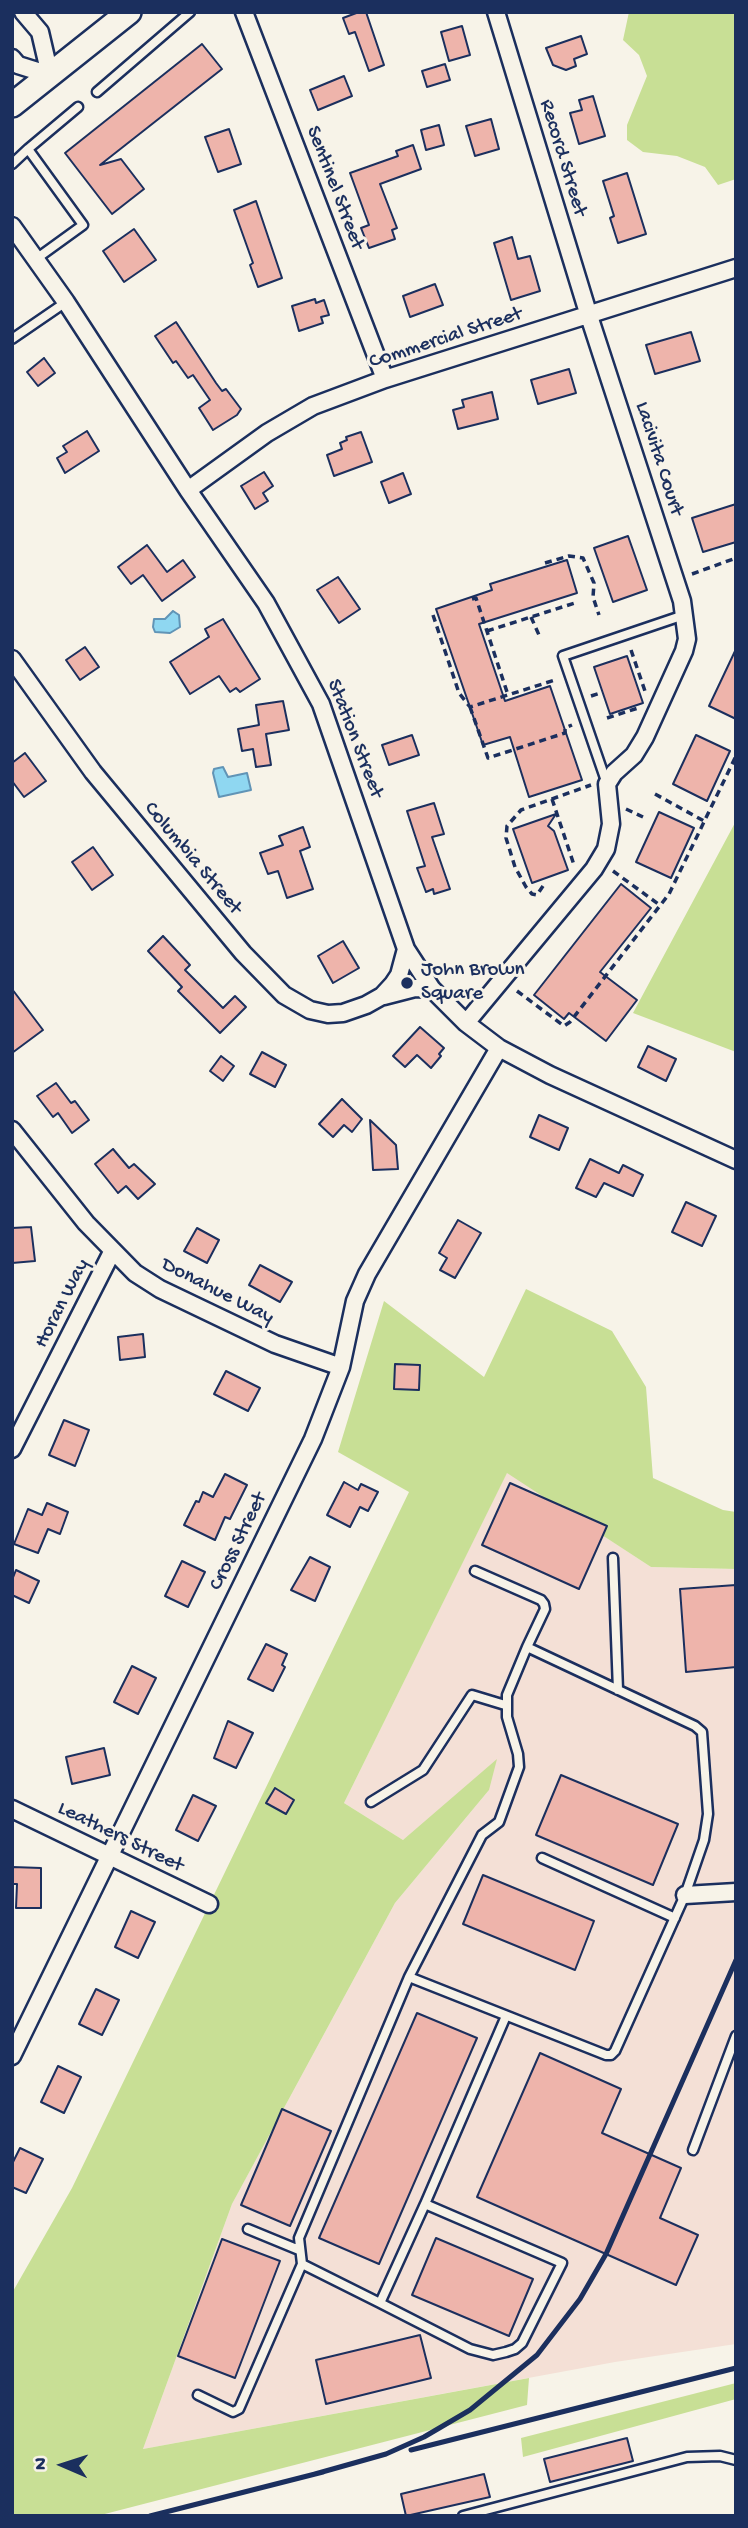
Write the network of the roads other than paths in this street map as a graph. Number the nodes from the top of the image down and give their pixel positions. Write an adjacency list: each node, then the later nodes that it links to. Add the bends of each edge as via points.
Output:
1 (23, 12): 7 (street, via 40,32)
2 (129, 12): 7 (main road)
3 (190, 12): 8 (lane)
4 (244, 12): 19 (street, Sentinel Street)
5 (496, 12): 17 (street, Record Street)
6 (12, 58): 7 (street, via 18,65)
7 (50, 75): 9 (main road)
8 (97, 92)
9 (12, 105)
10 (78, 107): 11 (lane)
11 (28, 149): 12 (lane); 14 (lane, via 83,225)
12 (12, 164)
13 (12, 226): 14 (street, Station Street)
14 (36, 259): 16 (street, Station Street)
15 (736, 268): 17 (street, Commercial Street)
16 (66, 302): 18 (lane); 20 (street, Station Street)
17 (589, 316): 19 (street, Commercial Street); 21 (street, Lacivita Court)
18 (12, 339)
19 (385, 379): 20 (street, Commercial Street, via 313,406)
20 (188, 490): 24 (street, Station Street, via 266,603 321,704)
21 (685, 615): 23 (street, Lacivita Court, via 684,651 656,712 634,755); 23 (lane, via 564,656)
22 (12, 659): 26 (street, Columbia Street, via 93,772 274,986 297,1004 328,1014 343,1013)
23 (600, 784): 27 (street, via 611,824 606,849)
24 (407, 949): 25 (street, Station Street); 26 (street, via 399,975)
25 (432, 989): 26 (street, Columbia Street, via 405,989); 27 (street, Station Street)
26 (382, 996)
27 (466, 1023): 28 (street, Station Street)
28 (499, 1048): 30 (street, Station Street); 32 (street, Cross Street, via 367,1274 355,1301)
29 (12, 1129): 31 (street, Donahue Way)
30 (736, 1160)
31 (113, 1252): 32 (street, Donahue Way, via 160,1289 275,1344); 33 (street, Horan Way)
32 (341, 1367): 41 (street, Cross Street, via 313,1438)
33 (12, 1449)
34 (613, 1558): 37 (lane)
35 (475, 1571): 36 (lane, via 544,1604)
36 (527, 1647): 37 (lane); 38 (lane)
37 (618, 1690): 44 (lane, via 702,1732 708,1827)
38 (505, 1705): 39 (lane, via 472,1695 423,1770); 47 (lane, via 519,1767 499,1822 482,1835)
39 (371, 1802)
40 (12, 1809): 41 (street, Leathers Street)
41 (110, 1858): 45 (street, Leathers Street); 50 (street, Cross Street)
42 (542, 1858): 46 (lane)
43 (736, 1892): 44 (street)
44 (685, 1895): 46 (lane)
45 (209, 1904)
46 (675, 1919): 48 (lane, via 611,2055)
47 (409, 1977): 48 (lane); 54 (lane, via 299,2238)
48 (506, 2016): 52 (lane)
49 (736, 2036): 51 (lane)
50 (12, 2056)
51 (693, 2150)
52 (425, 2204): 56 (lane); 56 (lane, via 562,2263 522,2343 506,2352 481,2354)
53 (248, 2229): 54 (lane)
54 (299, 2250): 55 (lane)
55 (302, 2264): 56 (lane); 57 (lane, via 239,2409 233,2412)
56 (380, 2303)
57 (198, 2395)
58 (736, 2460): 59 (lane, via 687,2457)
59 (463, 2516)

